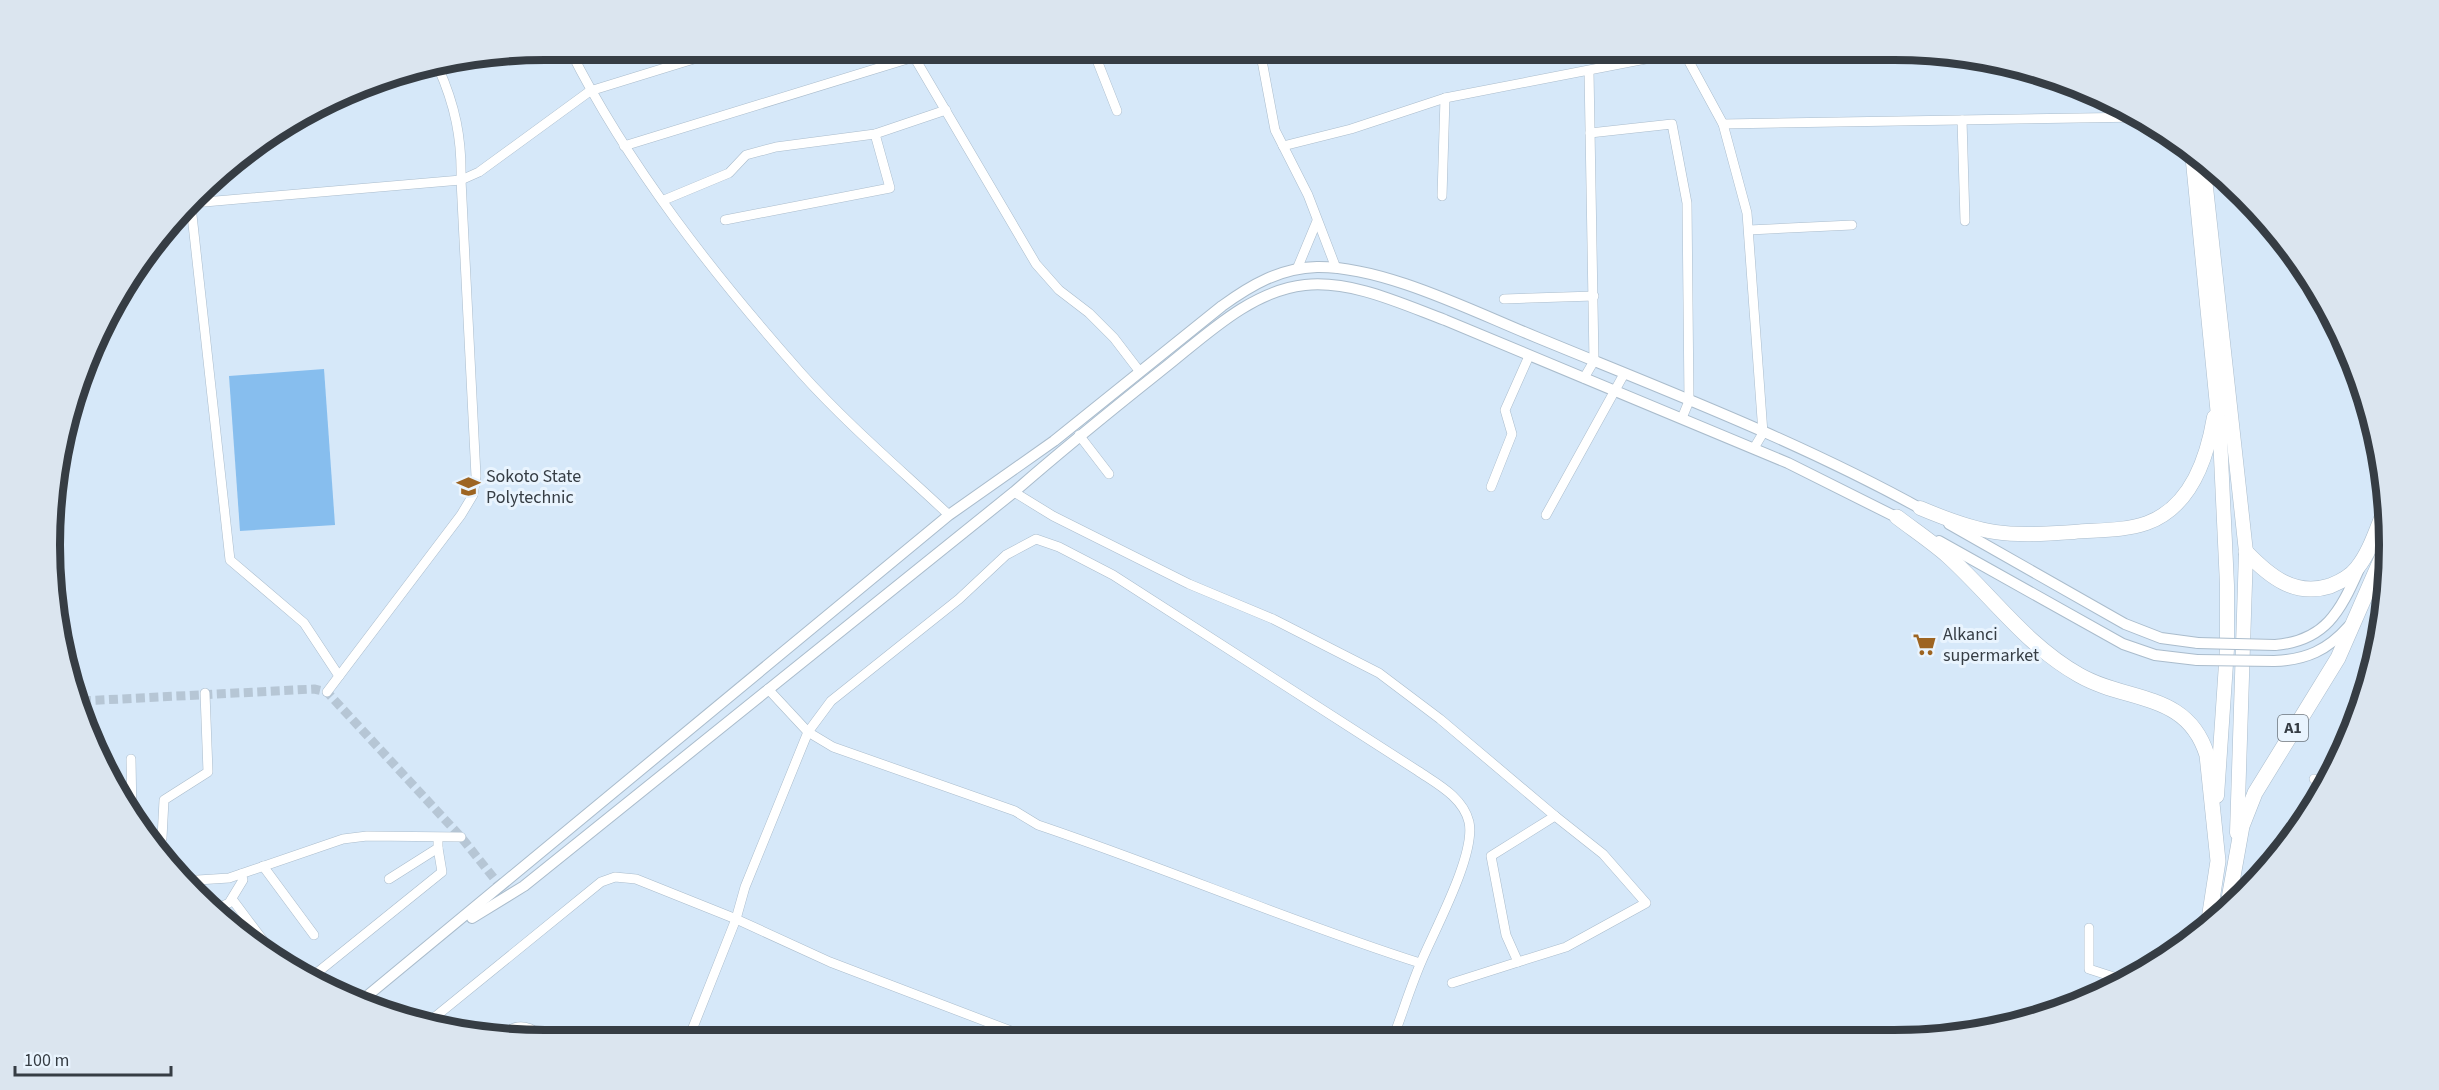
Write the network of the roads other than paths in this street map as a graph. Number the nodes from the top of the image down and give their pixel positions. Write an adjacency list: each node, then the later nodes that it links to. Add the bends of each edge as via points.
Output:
1 (575, 60): 11 (street)
2 (691, 60): 11 (street)
3 (890, 60): 20 (street)
4 (916, 60): 13 (street)
5 (1097, 60): 14 (street)
6 (1262, 60): 21 (street, via 1275,130)
7 (1645, 60): 9 (street)
8 (1688, 60): 17 (street)
9 (1589, 71): 12 (street); 18 (street)
10 (440, 72): 24 (street, via 456,113 462,150)
11 (590, 91): 20 (street); 24 (street, via 479,172)
12 (1445, 98): 21 (street, via 1351,129); 25 (street)
13 (946, 110): 19 (street); 40 (street, via 1036,264 1059,290 1114,338)
14 (1117, 111)
15 (2122, 117): 16 (street)
16 (1962, 120): 17 (street); 30 (street)
17 (1724, 124): 33 (street)
18 (1590, 133): 36 (street); 45 (street, via 1672,124 1687,203)
19 (875, 134): 26 (street, via 776,147 746,155 729,173); 29 (street, via 890,188)
20 (624, 146): 26 (street)
21 (1283, 146): 31 (street)
22 (2193, 163): 43 (main road)
23 (2204, 172): 58 (main road)
24 (460, 180): 27 (street); 62 (street, via 476,476 472,495)
25 (1442, 196)
26 (664, 200): 54 (street, via 732,291 803,375)
27 (200, 204)
28 (193, 212): 62 (street, via 230,560 304,624)
29 (725, 219)
30 (1965, 220)
31 (1317, 221): 34 (street); 35 (street)
32 (1852, 225): 33 (street)
33 (1749, 230): 47 (street)
34 (1336, 268): 35 (street); 39 (street, via 1414,289)
35 (1297, 269): 40 (street, via 1276,274 1242,292)
36 (1594, 296): 37 (street); 39 (street)
37 (1504, 299)
38 (1529, 356): 42 (street); 48 (street, via 1368,293 1325,285 1290,288 1263,297 1227,320); 51 (street, via 1505,410 1512,434)
39 (1594, 361): 41 (street); 42 (street)
40 (1140, 372): 54 (street, via 1054,441)
41 (1624, 374): 44 (street); 45 (street)
42 (1584, 378): 44 (street)
43 (2216, 379): 53 (main road, via 2214,418 2204,463 2179,501 2147,523 2008,535 1960,525); 77 (main road, via 2227,585 2227,649 2217,781)
44 (1615, 391): 46 (street); 55 (street)
45 (1689, 401): 46 (street); 47 (street)
46 (1682, 418): 49 (street)
47 (1763, 433): 49 (street); 53 (street, via 1806,450)
48 (1079, 435): 50 (street); 52 (street)
49 (1754, 448): 56 (street)
50 (1108, 474)
51 (1491, 487)
52 (1014, 492): 63 (street); 71 (street, via 1053,516 1189,584 1273,619 1379,673 1440,718)
53 (1920, 508): 59 (street, bridge, via 2126,624 2161,638 2198,644 2275,645 2309,637 2331,621 2347,597)
54 (949, 515): 90 (street)
55 (1546, 515)
56 (1897, 517): 61 (street, bridge, via 2123,644 2155,655 2197,660 2293,661 2325,649); 77 (highway, via 1947,555 2033,644 2058,663 2083,678 2167,706 2192,723 2207,755)
57 (2378, 525): 59 (highway)
58 (2246, 552): 59 (highway, via 2273,578 2286,585 2315,590 2339,583); 76 (main road)
59 (2364, 558)
60 (2378, 568): 61 (highway, A1)
61 (2363, 606): 76 (highway, A1, via 2338,658 2255,793)
62 (339, 676): 64 (street)
63 (768, 689): 66 (street); 90 (street, via 524,886)
64 (327, 692)
65 (205, 693): 74 (street, via 208,772 164,800 162,838)
66 (808, 732): 86 (street, via 745,887); 92 (street, via 833,747 1015,811 1038,825 1202,882 1333,935); 92 (street, via 831,701 959,599 1005,555 1030,541 1046,542 1113,575 1452,794 1465,813 1469,838 1449,900)
67 (131, 759): 70 (street)
68 (2314, 779): 69 (street)
69 (2318, 781)
70 (132, 798)
71 (1555, 816): 91 (street, via 1491,856 1506,935); 91 (street, via 1603,854 1646,903 1566,947)
72 (438, 837): 73 (street); 75 (street); 78 (street, via 343,839)
73 (461, 837)
74 (159, 838)
75 (438, 848): 80 (street); 93 (street, via 442,872)
76 (2236, 855): 82 (highway, A1)
77 (2218, 861): 85 (highway)
78 (262, 866): 79 (street); 88 (street)
79 (241, 873): 81 (street, via 229,878); 83 (street, via 243,880)
80 (389, 879)
81 (195, 880)
82 (2229, 895)
83 (232, 899): 84 (street); 89 (street)
84 (222, 908)
85 (2210, 913)
86 (736, 919): 97 (street, via 636,879 608,879); 100 (street); 101 (street, via 830,962)
87 (2089, 928): 94 (street, via 2089,969)
88 (314, 935)
89 (261, 938)
90 (439, 938): 96 (street)
91 (1518, 962): 95 (street)
92 (1420, 963): 102 (street)
93 (317, 973)
94 (2114, 977)
95 (1452, 983)
96 (367, 996)
97 (436, 1017)
98 (514, 1029): 99 (street)
99 (533, 1030)
100 (692, 1030)
101 (1008, 1030)
102 (1396, 1030)

